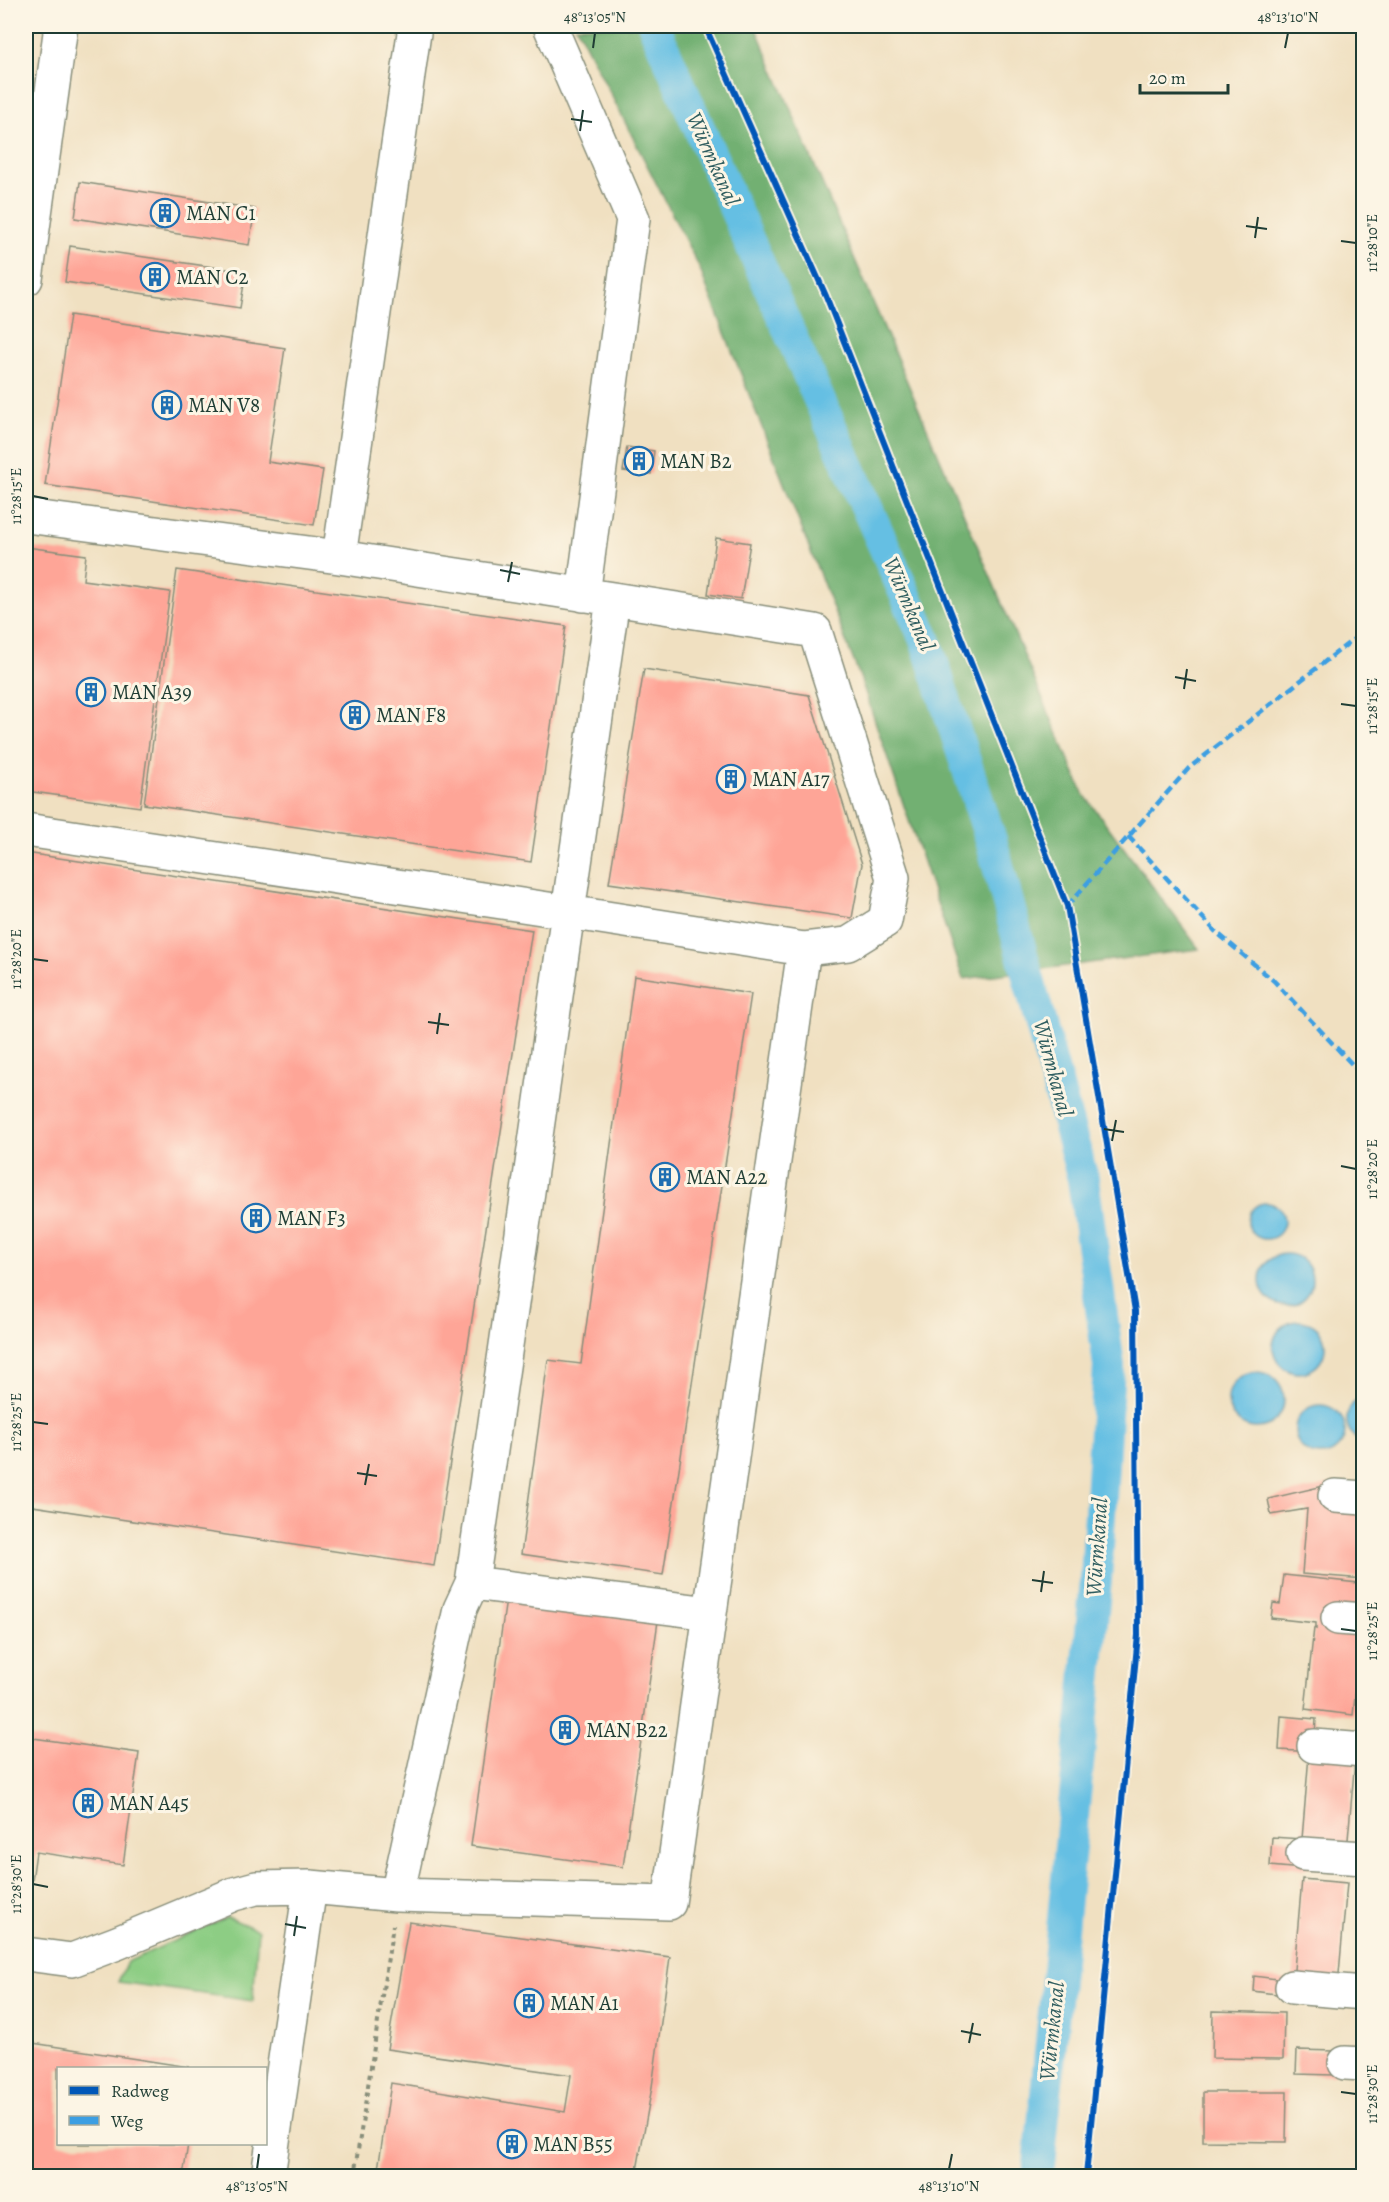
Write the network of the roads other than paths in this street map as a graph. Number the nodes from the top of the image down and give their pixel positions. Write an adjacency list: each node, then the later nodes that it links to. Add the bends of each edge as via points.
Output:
1 (61, 26): 4 (lane)
2 (415, 26): 6 (lane)
3 (550, 26): 7 (lane, via 633,219)
4 (26, 279)
5 (26, 516): 6 (lane)
6 (339, 557): 7 (lane)
7 (598, 597): 9 (lane); 10 (lane, via 815,631 893,879 885,921 848,944)
8 (26, 830): 9 (lane)
9 (568, 912): 10 (lane); 11 (lane)
10 (804, 949): 12 (lane)
11 (472, 1583): 12 (lane); 18 (lane, via 460,1609)
12 (710, 1613): 18 (lane, via 669,1903)
13 (1364, 1730): 14 (lane, via 1315,1736)
14 (1364, 1750)
15 (1303, 1854): 16 (lane)
16 (1364, 1858)
17 (310, 1887): 18 (lane); 19 (lane, via 256,1888 234,1894 72,1960); 22 (lane)
18 (397, 1895)
19 (26, 1954)
20 (1292, 1987): 21 (lane)
21 (1364, 1993)
22 (267, 2176)

